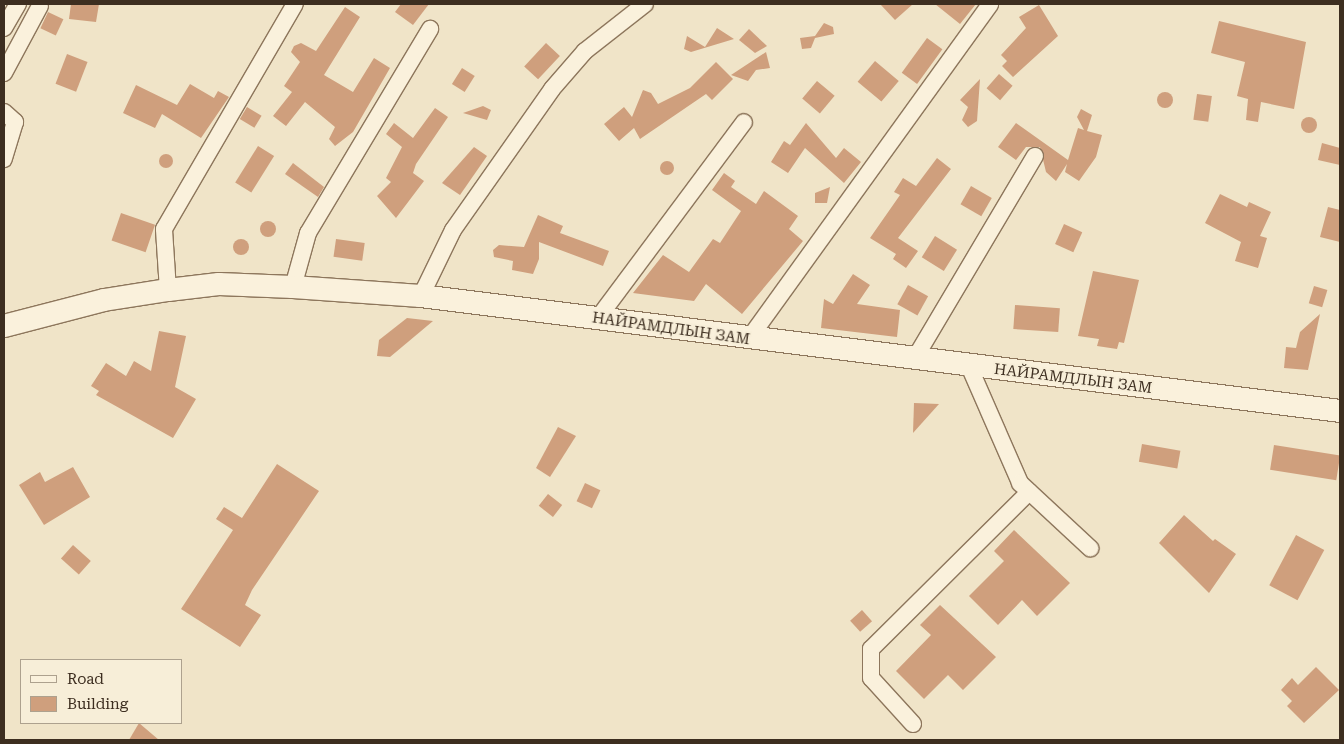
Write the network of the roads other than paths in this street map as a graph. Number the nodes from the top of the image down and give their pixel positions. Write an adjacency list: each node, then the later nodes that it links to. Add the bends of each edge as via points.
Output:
1 (18, 4): 6 (street)
2 (295, 4): 14 (street, via 164,229)
3 (645, 4): 15 (street, via 585,51 552,89 453,230)
4 (990, 4): 18 (street)
5 (40, 6): 8 (street)
6 (4, 28)
7 (430, 29): 13 (street, via 308,233)
8 (4, 73)
9 (4, 112): 12 (street, via 15,122)
10 (744, 122): 16 (street)
11 (1035, 156): 19 (street)
12 (4, 160)
13 (293, 287): 14 (main road, НАЙРАМДЛЫН ЗАМ, via 219,284); 15 (main road, НАЙРАМДЛЫН ЗАМ)
14 (168, 290): 17 (main road, НАЙРАМДЛЫН ЗАМ, via 104,300)
15 (421, 296): 16 (main road, НАЙРАМДЛЫН ЗАМ)
16 (598, 318): 18 (main road, НАЙРАМДЛЫН ЗАМ)
17 (4, 326)
18 (748, 340): 19 (main road, НАЙРАМДЛЫН ЗАМ)
19 (915, 358): 20 (main road, НАЙРАМДЛЫН ЗАМ)
20 (969, 366): 21 (main road, НАЙРАМДЛЫН ЗАМ); 22 (street, via 1020,483)
21 (1340, 411)
22 (1029, 492): 23 (street); 24 (street, via 871,648 870,678)
23 (1090, 548)
24 (913, 724)

